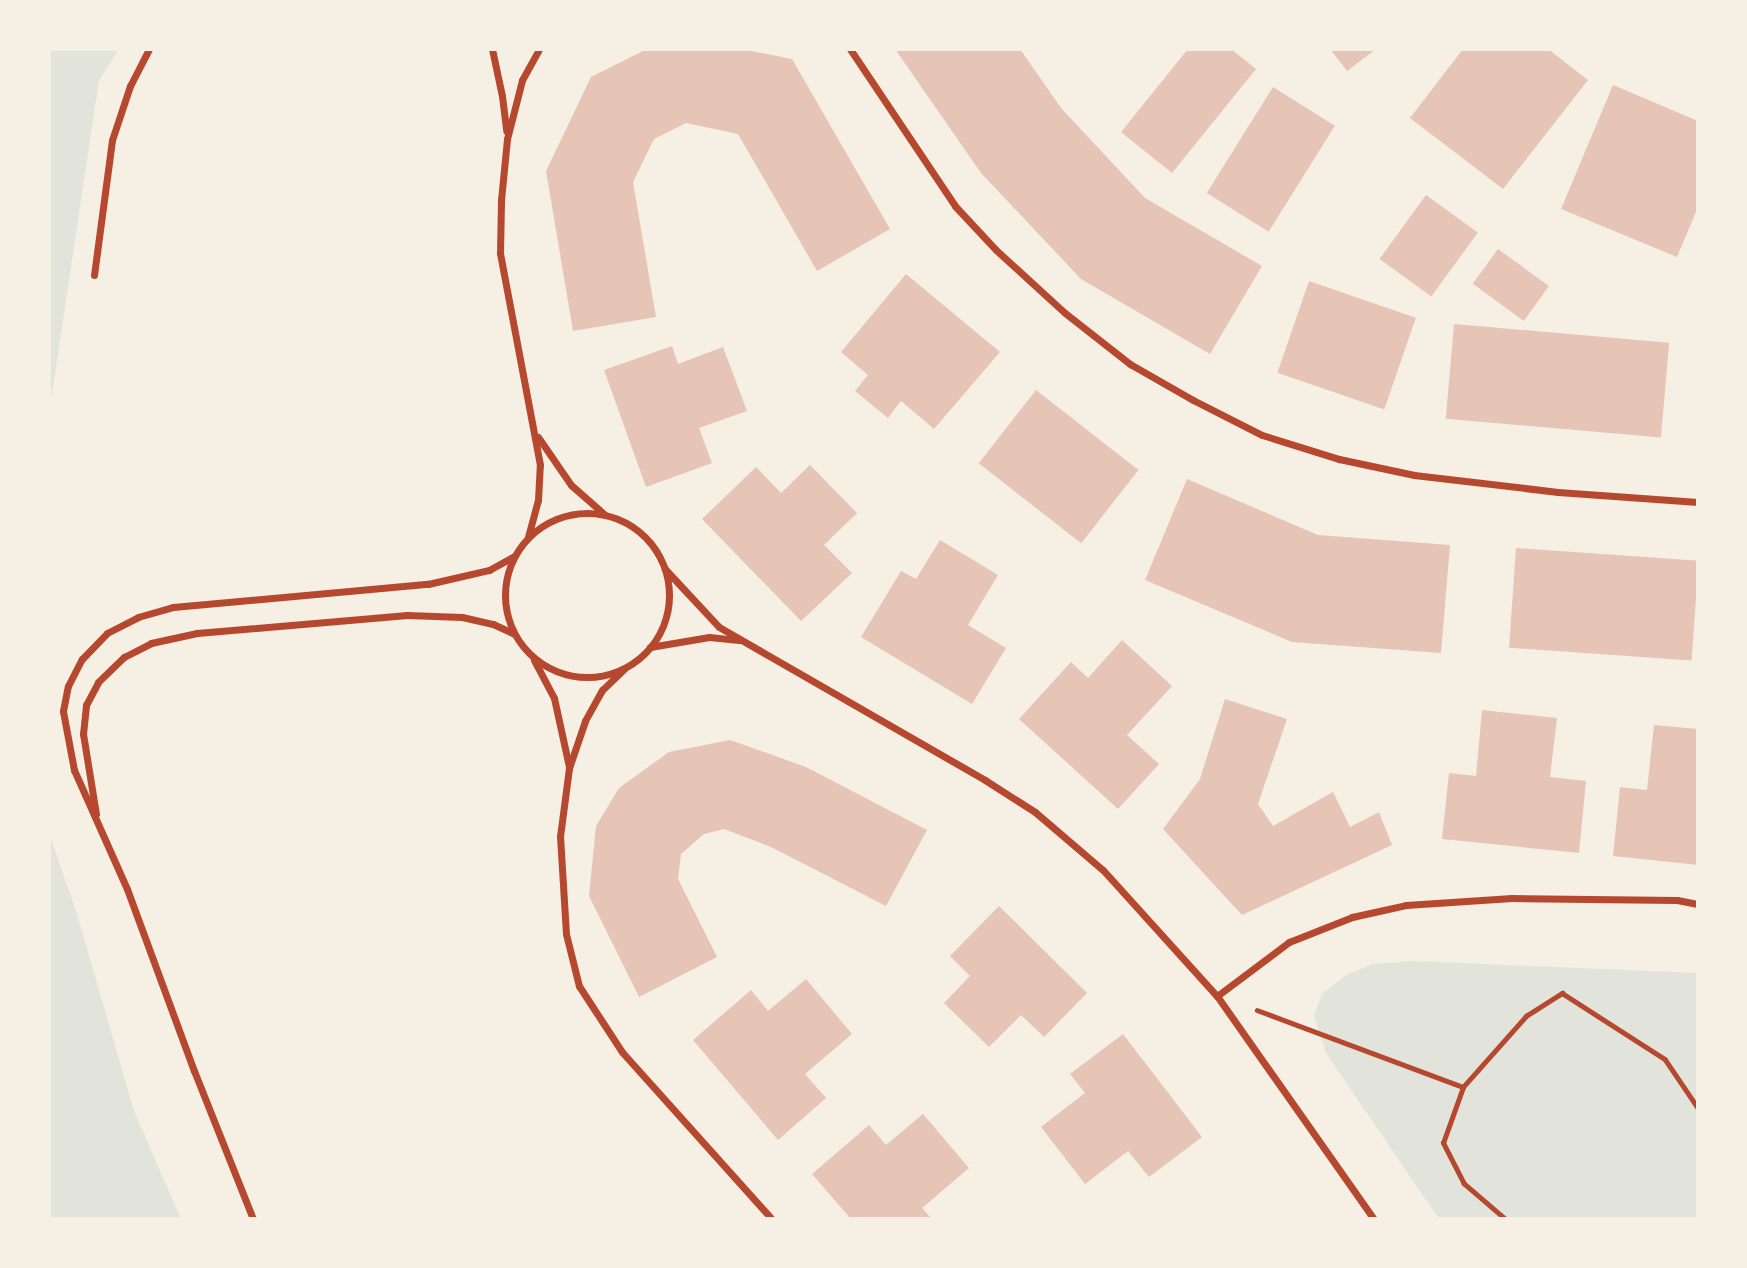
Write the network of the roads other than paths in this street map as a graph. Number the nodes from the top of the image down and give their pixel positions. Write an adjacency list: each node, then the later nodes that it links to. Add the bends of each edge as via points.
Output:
1 (149, 49): 6 (street, via 130,86 112,140)
2 (492, 49): 5 (street)
3 (539, 49): 5 (street, via 522,80)
4 (850, 49): 8 (street, via 955,206 996,250 1130,364 1193,400 1262,435 1339,459 1414,475)
5 (507, 139): 7 (street, via 500,253)
6 (94, 275)
7 (536, 433): 9 (street, via 555,466); 10 (street, via 538,500)
8 (1698, 502)
9 (604, 514): 10 (street, via 565,515); 12 (street, via 639,531 658,552)
10 (527, 538): 11 (street)
11 (514, 556): 13 (street, via 505,584 505,605); 19 (street, via 489,570 428,584 173,607 138,617 107,633 82,659 68,686 63,711 74,770)
12 (665, 569): 14 (street, via 719,628); 15 (street, via 668,606 664,624)
13 (514, 634): 16 (street); 19 (street, via 462,617 407,615 197,633 151,643 124,657 98,682 86,705 83,734)
14 (743, 641): 15 (street, via 709,637); 21 (street, via 1035,812 1103,870)
15 (649, 647): 17 (street)
16 (534, 659): 17 (street, via 568,676 606,675); 18 (street, via 554,698)
17 (624, 669): 18 (street, via 603,690 591,711)
18 (569, 768): 23 (street, via 560,836 566,934 579,986 622,1052)
19 (98, 825): 22 (street, via 127,889)
20 (1698, 904): 21 (street, via 1512,898 1406,905 1352,917 1289,942)
21 (1217, 996): 24 (street)
22 (253, 1219)
23 (772, 1219)
24 (1374, 1219)

